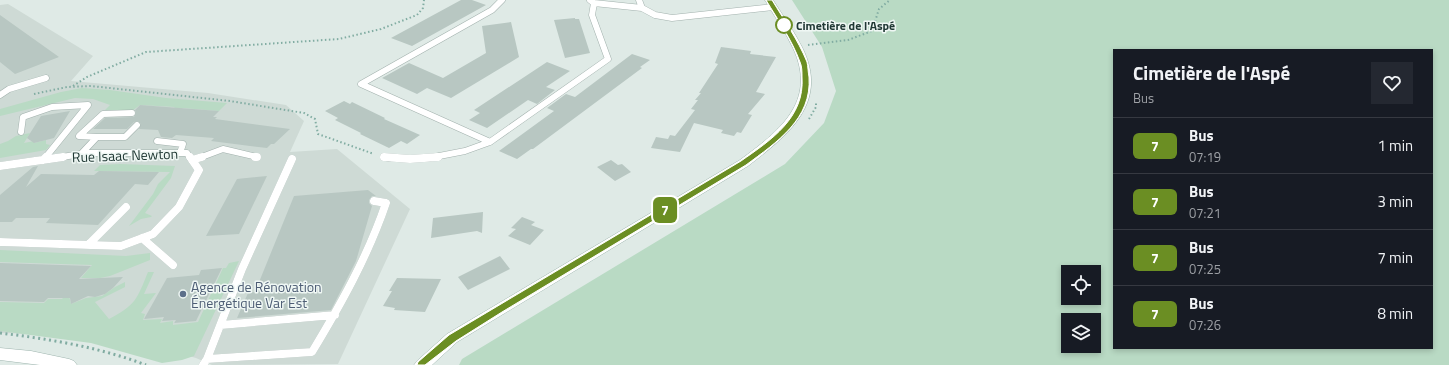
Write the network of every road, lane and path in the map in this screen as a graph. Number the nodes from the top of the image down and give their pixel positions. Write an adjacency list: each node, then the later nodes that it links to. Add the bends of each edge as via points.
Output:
1 (424, 0): 10 (path, via 423,8 417,15 380,29 339,39 146,52 87,77)
2 (502, 0): 18 (lane, via 492,10 361,84)
3 (638, 0): 7 (lane)
4 (890, 0): 8 (path, via 879,9 872,31 865,35 840,42)
5 (592, 1): 7 (lane); 18 (lane, via 592,15 608,59)
6 (771, 4): 7 (lane, via 672,18 655,15); 40 (main road, via 796,45 804,64 806,88 803,105 792,122 744,163 459,334)
7 (642, 8)
8 (806, 45)
9 (46, 78): 11 (lane, via 10,89)
10 (73, 87): 12 (path); 22 (path, via 135,90 304,113 315,119 318,134)
11 (0, 95)
12 (30, 95)
13 (132, 113): 16 (lane, via 103,114 79,136)
14 (138, 125): 16 (lane, via 126,137)
15 (21, 132): 24 (lane, via 23,117 52,107 88,105)
16 (97, 137): 20 (lane)
17 (157, 141): 19 (lane, via 183,144)
18 (490, 142): 22 (lane, via 474,149 428,158)
19 (180, 153): 20 (lane, Rue Isaac Newton); 25 (lane, Rue Isaac Newton, via 188,153)
20 (80, 154): 24 (lane, Rue Isaac Newton)
21 (257, 157): 25 (lane, via 223,149)
22 (384, 158)
23 (292, 159): 34 (lane, via 242,269)
24 (43, 160): 26 (lane, Rue Isaac Newton)
25 (192, 160): 29 (lane, Rue Isaac Newton, via 199,170 179,207 153,234)
26 (0, 166)
27 (374, 201): 33 (lane, via 386,203 379,226)
28 (126, 207): 31 (lane)
29 (142, 238): 31 (lane, Rue Isaac Newton, via 121,246); 32 (lane)
30 (0, 242): 31 (lane, Rue Isaac Newton)
31 (88, 245)
32 (173, 266)
33 (335, 315): 34 (lane); 37 (lane, via 312,352)
34 (221, 325): 37 (lane)
35 (0, 333): 39 (path, via 51,339 128,358)
36 (0, 354): 38 (main road)
37 (205, 362)
38 (69, 365)
39 (146, 365)
40 (422, 365)

